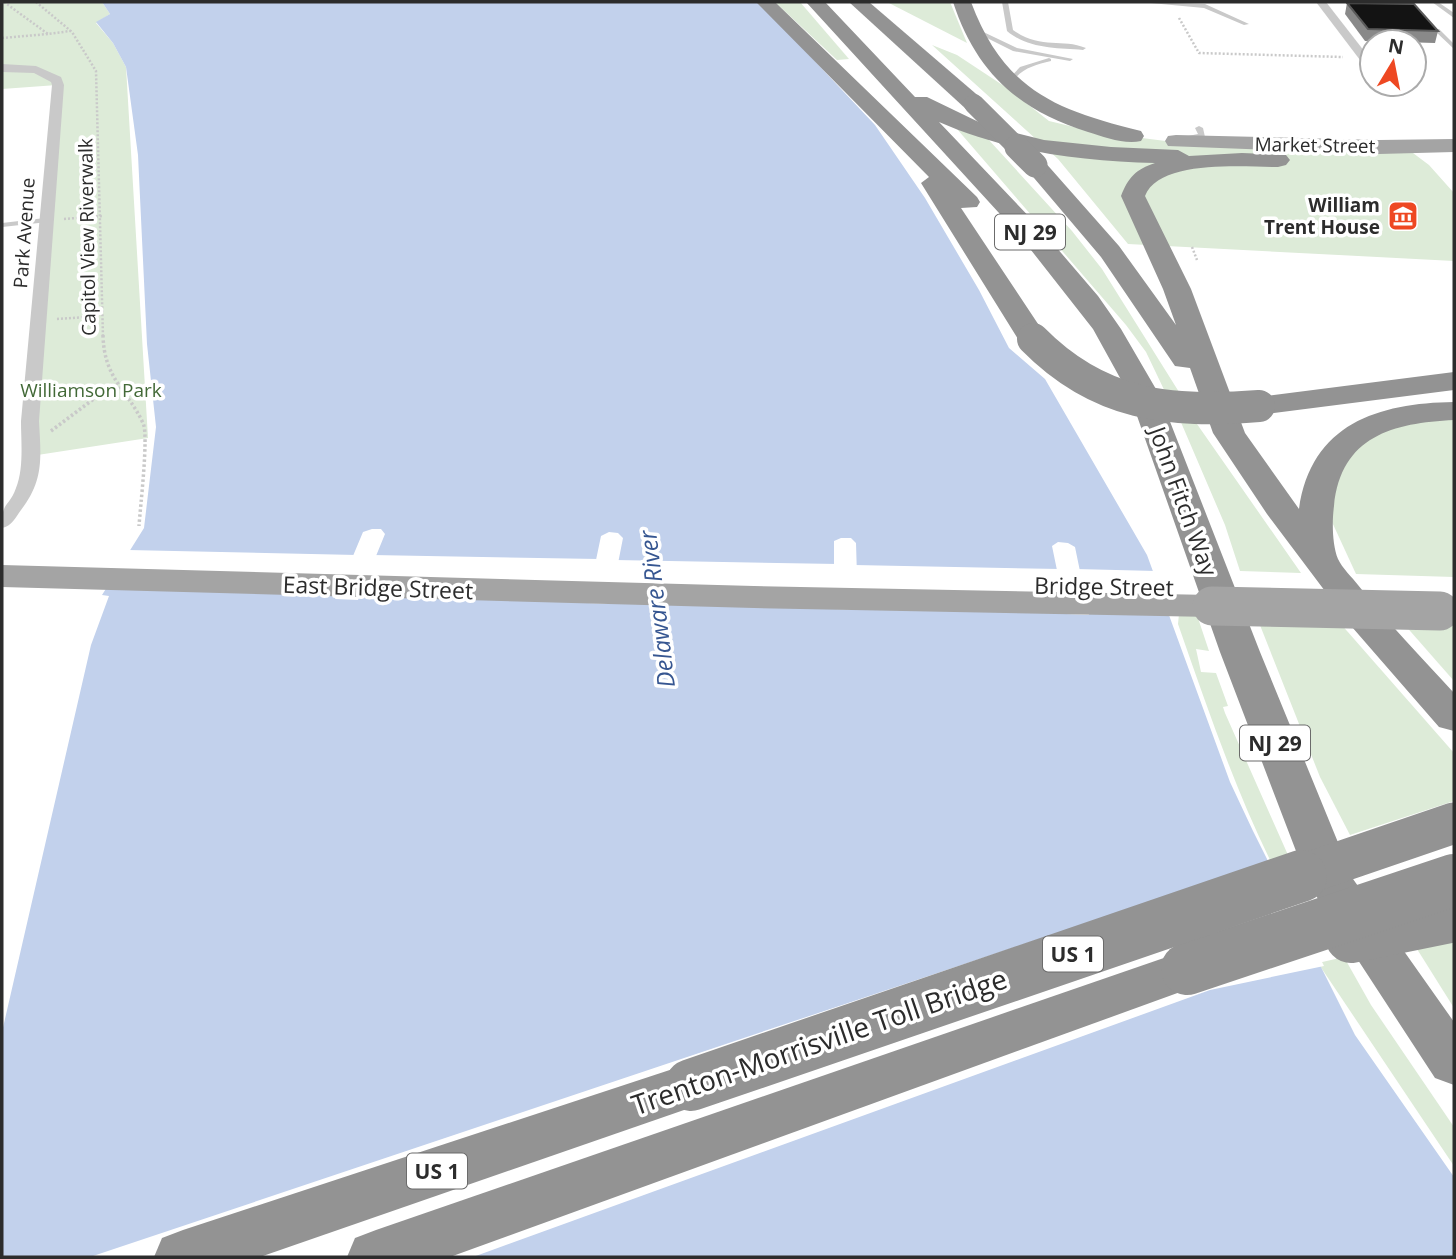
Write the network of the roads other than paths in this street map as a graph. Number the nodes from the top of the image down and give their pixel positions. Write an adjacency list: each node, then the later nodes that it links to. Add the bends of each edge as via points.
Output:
1 (765, 2): 25 (highway)
2 (816, 2): 22 (highway, John Fitch Way / NJ 29)
3 (858, 2): 33 (highway, NJ 29, bridge, via 974,104 1035,165 1110,252 1170,334)
4 (874, 2): 13 (highway)
5 (1005, 2): 17 (lane, via 1010,31 1018,38)
6 (1143, 2): 9 (lane)
7 (1321, 2): 18 (street)
8 (1435, 2): 11 (lane)
9 (1160, 3): 14 (lane, via 1205,6)
10 (966, 9): 19 (highway); 21 (lane, via 1014,50 1070,59 1030,64 1016,70)
11 (1454, 16)
12 (1427, 20): 16 (lane)
13 (911, 22)
14 (1246, 24)
15 (958, 45): 19 (highway)
16 (1454, 47)
17 (1083, 48)
18 (1358, 50)
19 (991, 62): 21 (highway)
20 (2, 68): 28 (street, Park Avenue, via 36,70 57,80)
21 (1010, 81): 24 (highway, via 1053,113 1076,123 1116,134)
22 (893, 85): 27 (highway, via 942,116 1033,145 1132,156); 31 (highway, John Fitch Way / NJ 29, via 1080,292)
23 (1199, 128): 24 (lane, via 1202,135)
24 (1176, 141): 26 (main road, Market Street)
25 (914, 151): 30 (highway, bridge, via 1033,339 1069,373 1106,392 1189,409 1223,410); 31 (highway, via 1023,257)
26 (1454, 151): 27 (main road, Market Street)
27 (1278, 160): 33 (highway, via 1161,167 1142,176 1133,189 1178,289)
28 (45, 220): 29 (lane); 34 (street, Park Avenue, via 26,490)
29 (2, 225)
30 (1454, 381)
31 (1145, 396): 46 (highway, John Fitch Way / NJ 29, via 1332,885)
32 (1454, 411): 36 (highway, via 1371,424 1341,447 1319,490 1315,518)
33 (1224, 421): 36 (highway, NJ 29, via 1247,461)
34 (2, 522)
35 (2, 558): 37 (main road, East Bridge Street)
36 (1320, 560): 41 (highway, NJ 29, via 1365,619)
37 (116, 571): 38 (main road, East Bridge Street); 39 (main road, East Bridge Street)
38 (2, 576)
39 (754, 588): 40 (main road, Bridge Street, bridge)
40 (1445, 602)
41 (1454, 718)
42 (1454, 823): 47 (highway, Trenton-Morrisville Toll Bridge / US 1, bridge)
43 (1454, 880): 45 (highway, US 1, bridge)
44 (1454, 916): 45 (highway, bridge)
45 (1187, 970): 48 (highway, US 1)
46 (1454, 1063)
47 (183, 1257)
48 (376, 1257)

